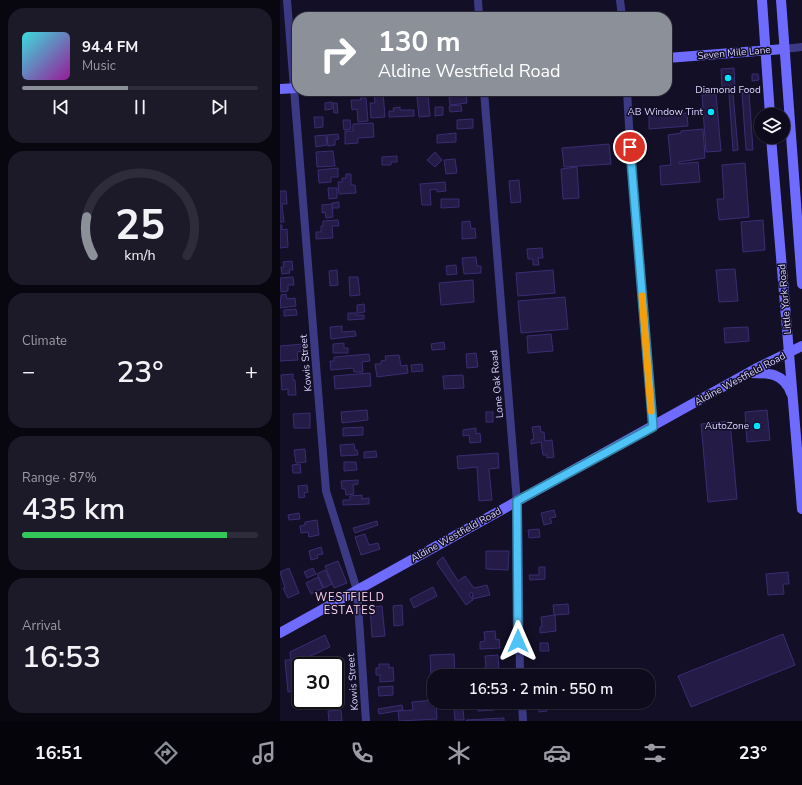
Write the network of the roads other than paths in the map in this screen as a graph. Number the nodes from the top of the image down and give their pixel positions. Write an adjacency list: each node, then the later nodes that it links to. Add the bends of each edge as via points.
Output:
1 (286, 0): 12 (street, Kowis Street)
2 (478, 0): 6 (street)
3 (620, 0): 7 (street)
4 (762, 0): 10 (main road)
5 (781, 0): 9 (main road, Little York Road)
6 (479, 12)
7 (621, 12)
8 (802, 47): 9 (street, Seven Mile Lane)
9 (784, 49): 10 (main road, Seven Mile Lane); 20 (main road, Little York Road)
10 (766, 50): 11 (main road, Seven Mile Lane); 18 (main road)
11 (672, 58)
12 (292, 59)
13 (292, 88): 14 (main road)
14 (280, 89)
15 (296, 96): 28 (street, Kowis Street, via 326,491)
16 (484, 96): 26 (street, Lone Oak Road)
17 (627, 96): 25 (street, via 630,161)
18 (770, 108)
19 (772, 144): 22 (main road, Little York Road)
20 (802, 284)
21 (802, 346): 22 (main road, Aldine Westfield Road)
22 (789, 352): 23 (main road, Aldine Westfield Road); 24 (main road, Little York Road)
23 (748, 373): 24 (main road, via 768,373 780,378 788,385); 25 (main road, Aldine Westfield Road)
24 (793, 401): 27 (main road, Little York Road)
25 (653, 427): 26 (main road, Aldine Westfield Road)
26 (517, 501): 28 (main road, Aldine Westfield Road); 30 (street, Lone Oak Road)
27 (802, 509)
28 (356, 590): 29 (main road, Aldine Westfield Road); 32 (street, Kowis Street)
29 (280, 633)
30 (520, 669)
31 (522, 709): 33 (street)
32 (366, 721)
33 (523, 721)

